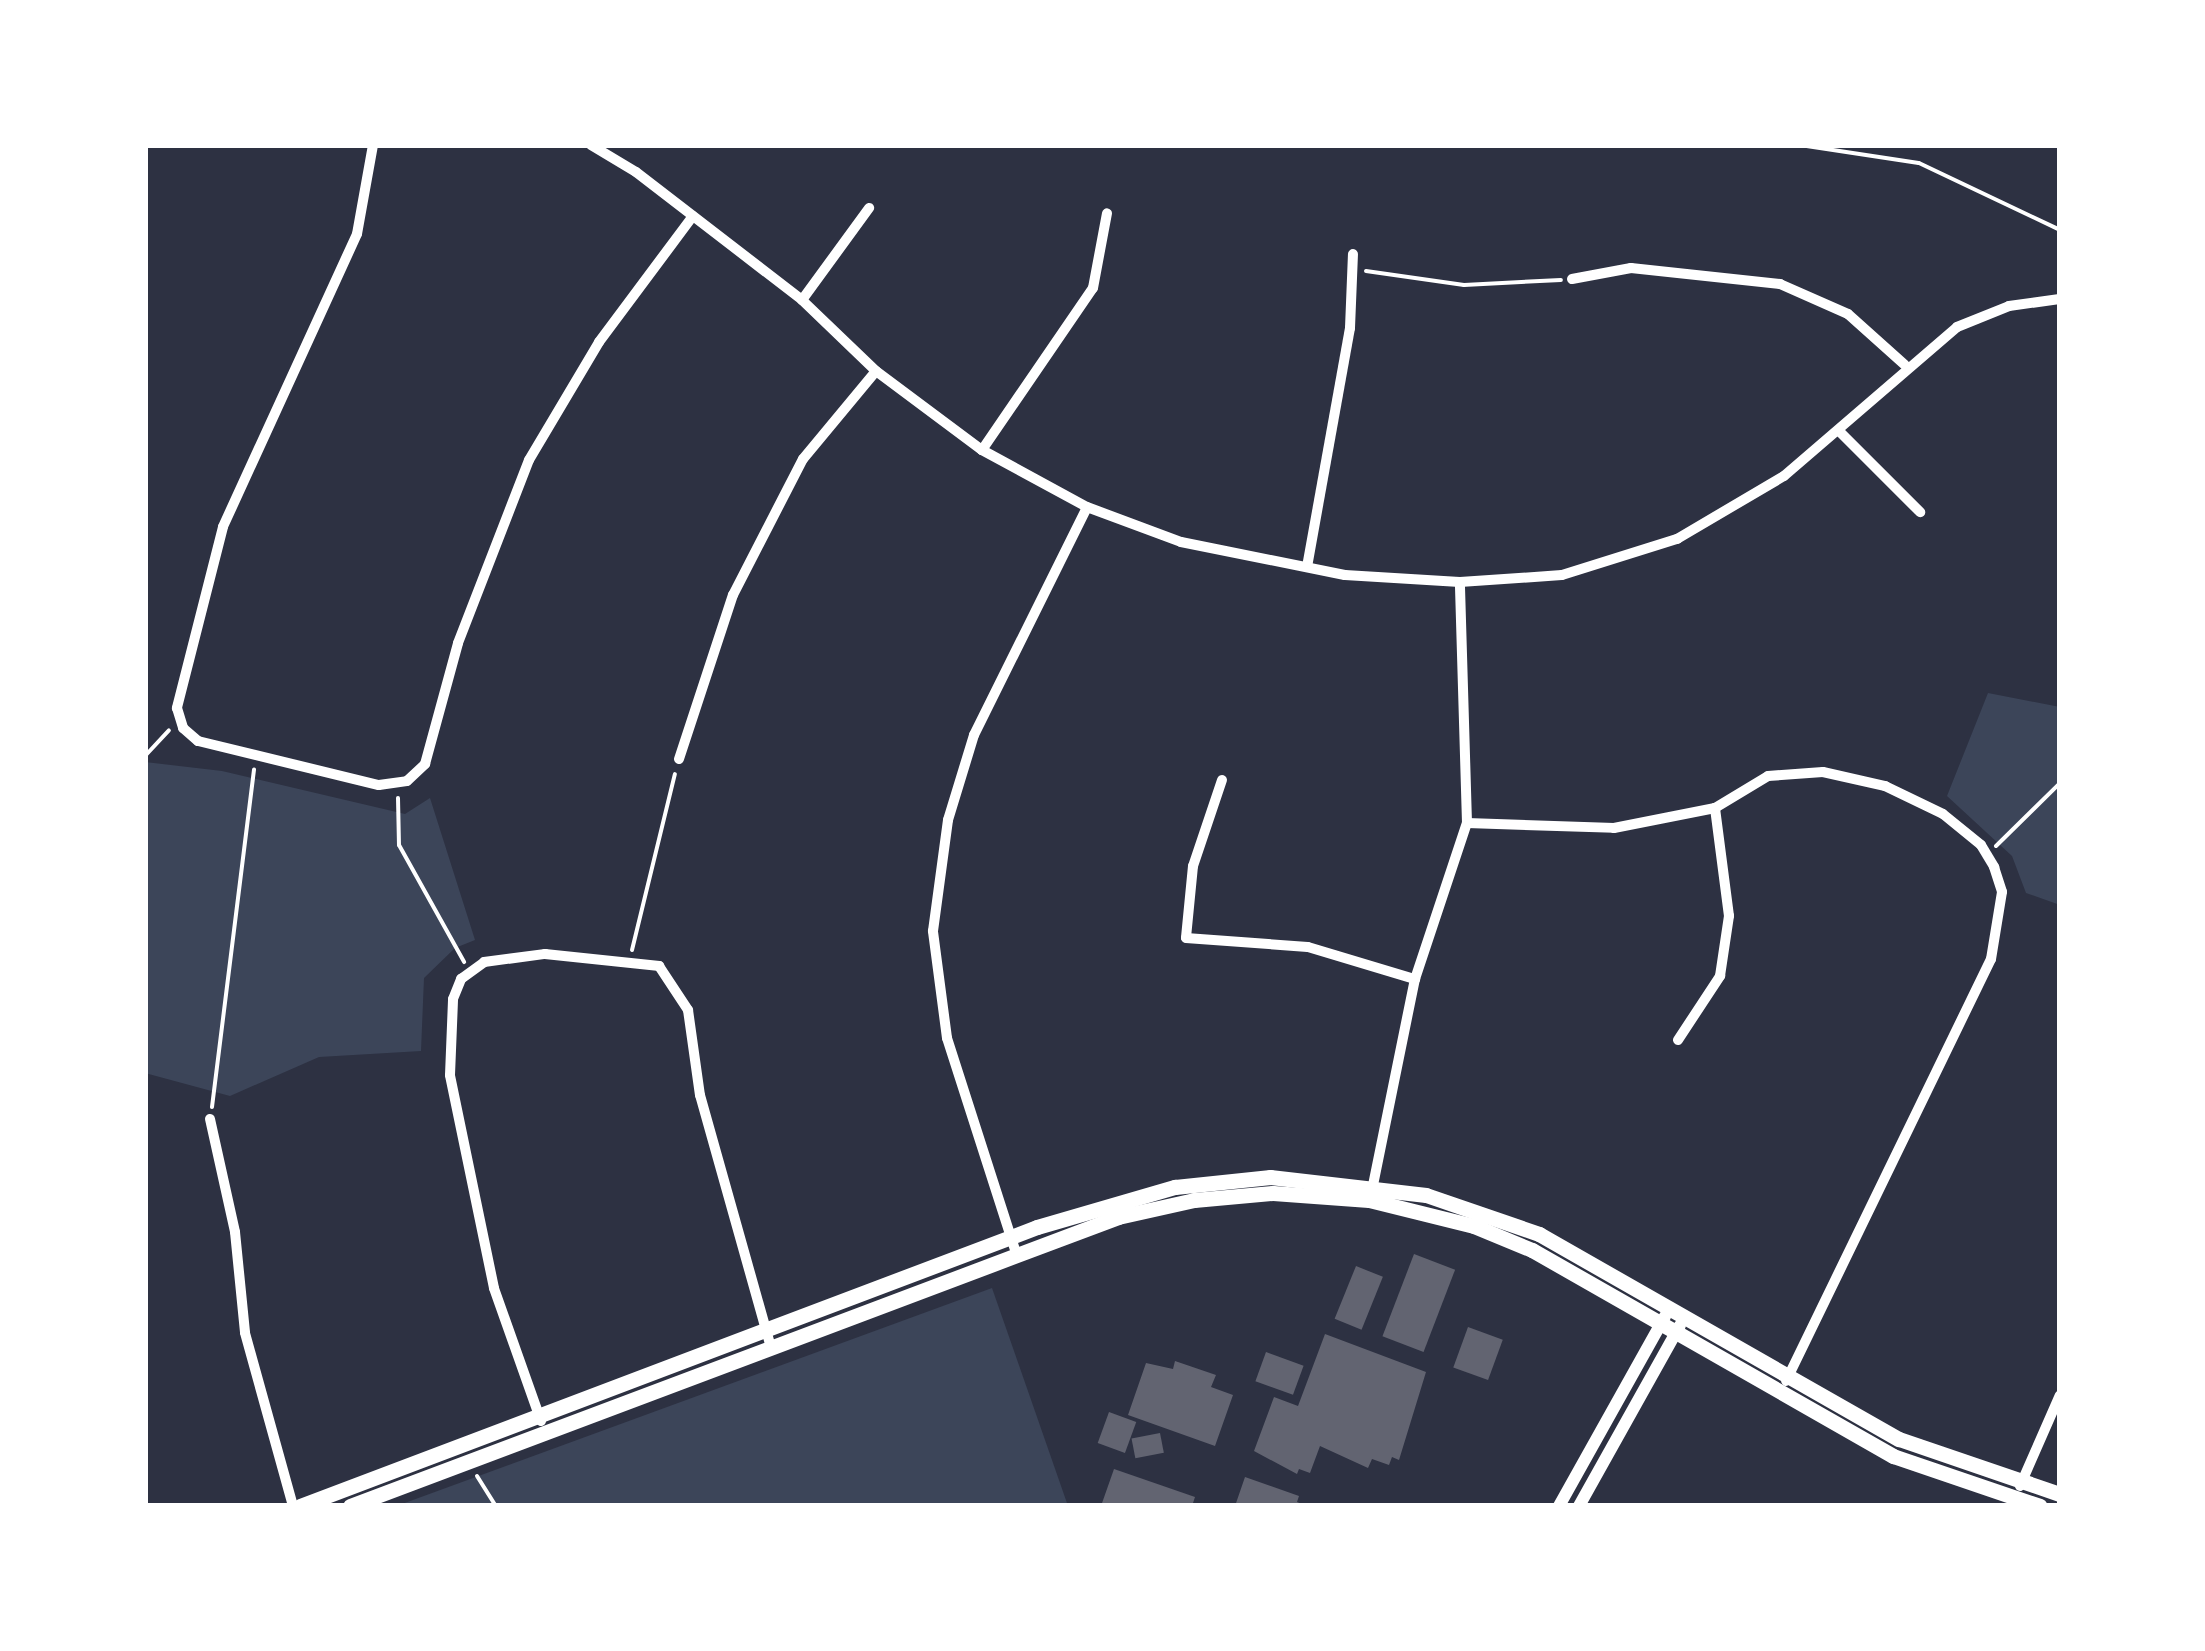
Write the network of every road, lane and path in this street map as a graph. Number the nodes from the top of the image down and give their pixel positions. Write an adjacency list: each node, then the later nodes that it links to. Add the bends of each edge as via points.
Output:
1 (373, 145): 21 (street, via 357,234 217,543 178,697)
2 (591, 145): 6 (street)
3 (1800, 145): 7 (path, via 1919,163)
4 (869, 208): 12 (street)
5 (1107, 213): 16 (street, via 1093,288)
6 (693, 216): 12 (street); 27 (street, via 599,342 529,460 458,643 428,756)
7 (2060, 230)
8 (1352, 254): 9 (street)
9 (1352, 269): 10 (path, via 1464,286); 19 (street, via 1350,328)
10 (1572, 279): 13 (street, via 1631,268 1780,284 1848,314)
11 (2060, 299): 13 (street, via 1982,315)
12 (802, 300): 14 (street)
13 (1905, 365): 15 (street)
14 (876, 371): 16 (street); 24 (street, via 803,458 733,595)
15 (1839, 431): 18 (street); 20 (street, via 1760,493 1677,538 1562,575)
16 (982, 450): 17 (street)
17 (1087, 507): 19 (street, via 1181,542); 37 (street, via 974,735 948,820 933,931 947,1038)
18 (1920, 512)
19 (1306, 567): 20 (street)
20 (1460, 582): 29 (street)
21 (179, 719): 22 (street, via 198,741); 23 (path)
22 (255, 755): 27 (street); 35 (path, via 226,1040)
23 (145, 756)
24 (679, 759): 31 (path)
25 (1222, 780): 33 (street, via 1193,866 1186,938 1308,947)
26 (2060, 783): 30 (path)
27 (400, 784): 32 (path, via 399,845)
28 (1715, 808): 29 (street, via 1614,828); 30 (street, via 1768,776 1824,772 1922,802); 34 (street, via 1729,916 1720,976)
29 (1467, 823): 33 (street)
30 (1987, 854): 45 (street, via 2002,892 1991,959)
31 (630, 959): 32 (street, via 545,954); 42 (street, via 660,966 688,1010 700,1095)
32 (470, 970): 48 (street, via 453,999 448,1034 456,1118 494,1288)
33 (1415, 979): 36 (street)
34 (1678, 1040)
35 (210, 1118): 54 (street, via 235,1232 245,1334)
36 (1371, 1192): 37 (main road, via 1283,1177 1209,1181 1113,1202); 38 (main road, via 1194,1200 1118,1217); 39 (main road, via 1442,1200 1539,1234); 41 (main road, via 1532,1250)
37 (1010, 1238): 38 (street); 42 (main road)
38 (1017, 1256): 44 (main road)
39 (1668, 1309): 40 (main road); 41 (street)
40 (1684, 1319): 43 (street); 45 (main road)
41 (1659, 1326): 43 (main road); 57 (street)
42 (767, 1331): 44 (street); 48 (main road)
43 (1674, 1334): 46 (main road); 58 (street)
44 (771, 1348): 49 (main road)
45 (1787, 1379): 46 (street); 51 (main road, via 1898,1439)
46 (1778, 1395): 53 (main road, via 1893,1456)
47 (2060, 1395): 51 (street)
48 (539, 1417): 49 (street); 54 (main road)
49 (546, 1435): 55 (main road)
50 (476, 1474): 56 (path)
51 (2021, 1483): 52 (main road); 53 (street)
52 (2060, 1494)
53 (2015, 1499): 59 (main road)
54 (296, 1506)
55 (350, 1506)
56 (496, 1506)
57 (1559, 1506)
58 (1579, 1506)
59 (2040, 1506)

